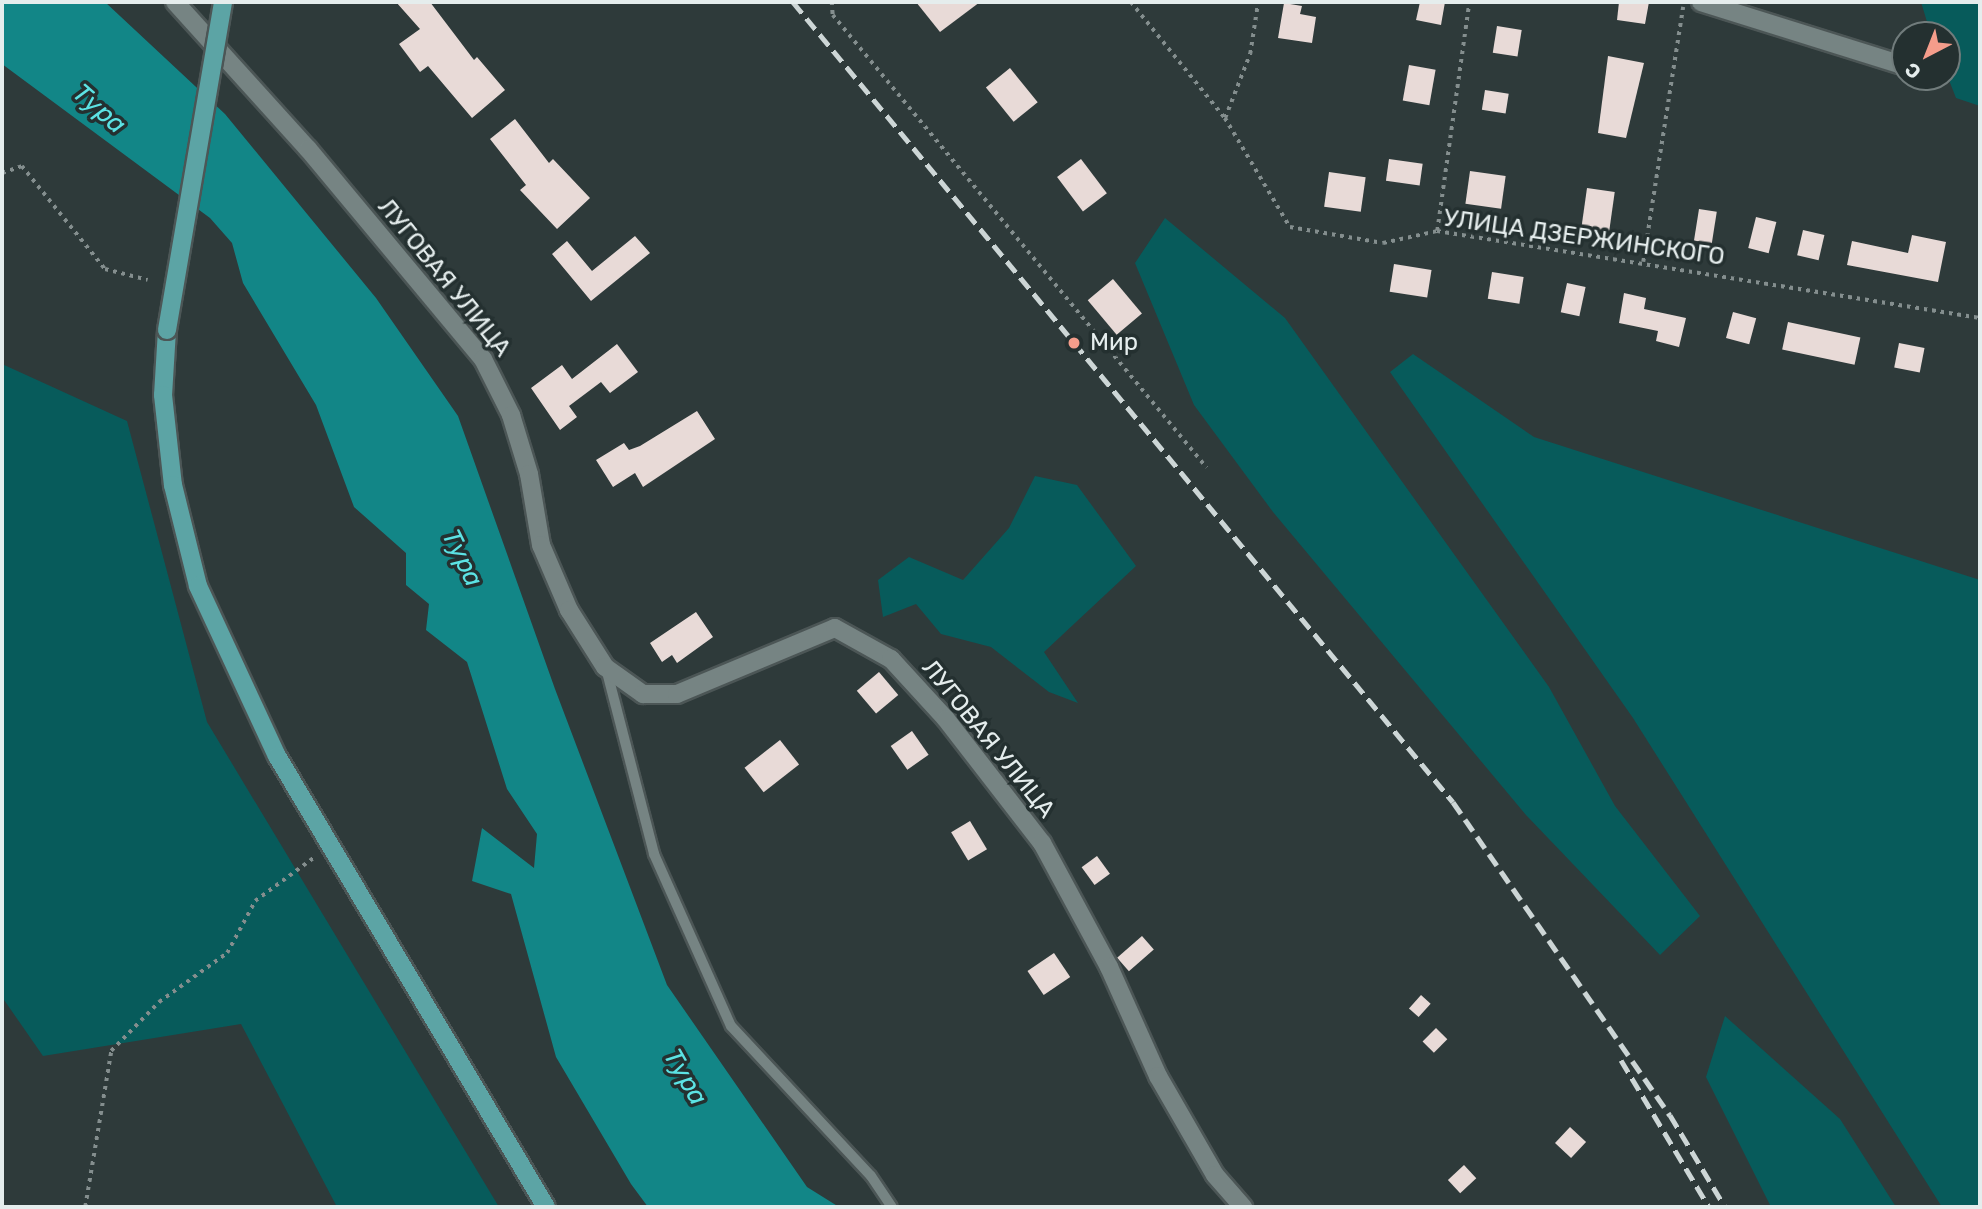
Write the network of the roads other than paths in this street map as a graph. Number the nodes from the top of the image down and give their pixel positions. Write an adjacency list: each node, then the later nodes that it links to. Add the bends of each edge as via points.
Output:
1 (175, 2): 5 (street, ЛУГОВАЯ УЛИЦА, via 308,149 483,359 514,427 529,474 541,545 569,610)
2 (223, 2): 6 (main road, bridge, via 167,330 163,395 171,472 198,586 276,756)
3 (1701, 2): 4 (street)
4 (1891, 61)
5 (606, 667): 7 (lane, via 654,854 731,1026 871,1176); 8 (street, ЛУГОВАЯ УЛИЦА, via 643,694 677,694 835,628 891,659 946,719 1042,843 1109,967 1158,1076 1215,1175)
6 (546, 1207)
7 (892, 1207)
8 (1242, 1207)

